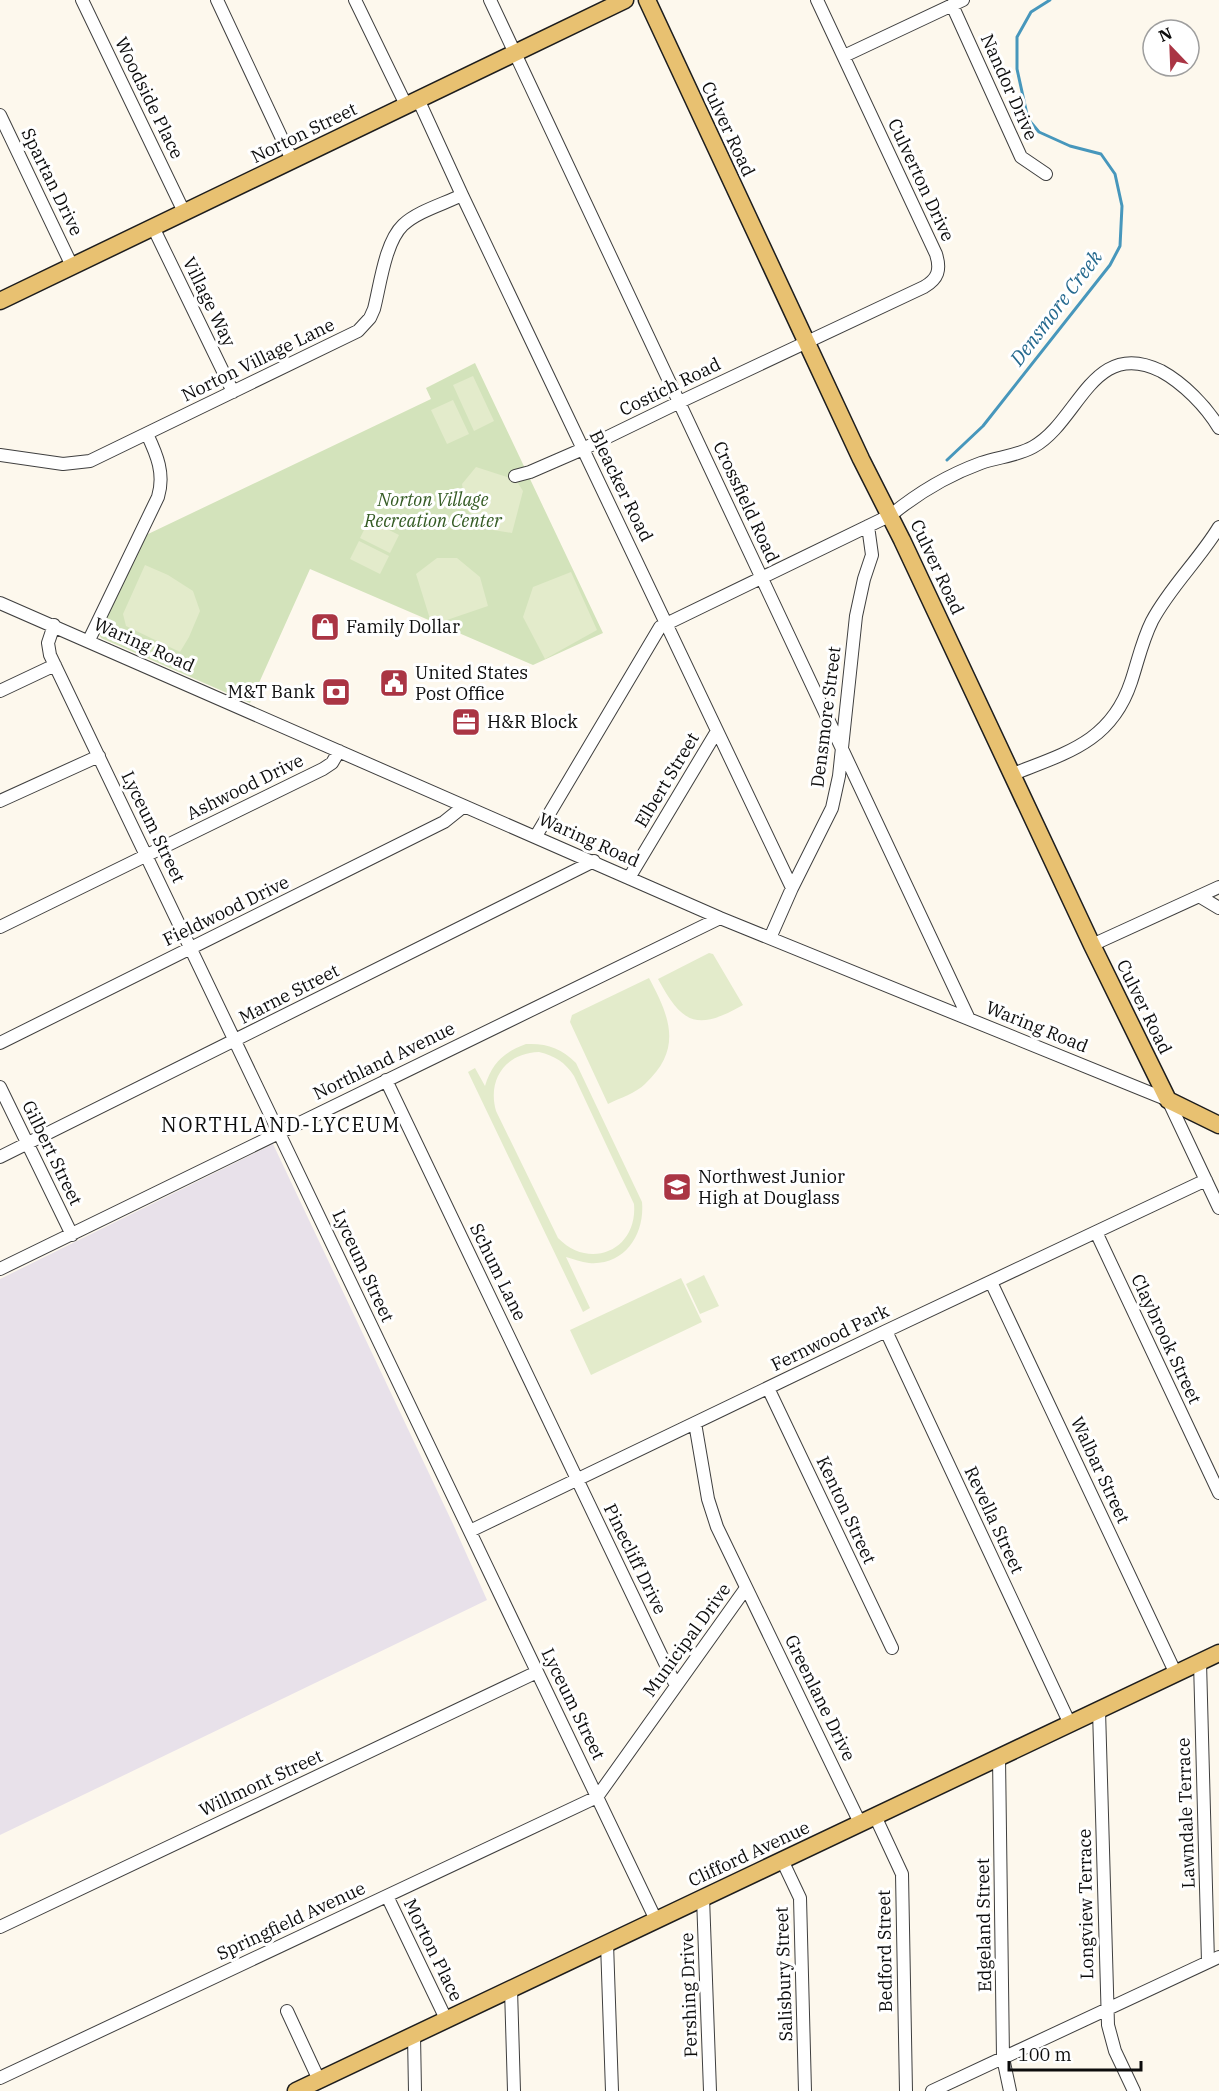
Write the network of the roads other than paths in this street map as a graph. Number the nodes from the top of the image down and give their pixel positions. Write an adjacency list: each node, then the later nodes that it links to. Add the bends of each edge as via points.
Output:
1 (82, 0): 16 (street, Woodside Place)
2 (217, 0): 13 (street)
3 (355, 0): 11 (street, Bleacker Road)
4 (490, 0): 9 (street, Crossfield Road)
5 (625, 0): 9 (main road, Norton Street)
6 (647, 0): 20 (main road, Culver Road)
7 (817, 0): 10 (street, Culverton Drive)
8 (957, 3): 10 (street); 14 (street, Nandor Drive, via 1021,157)
9 (515, 53): 11 (main road, Norton Street); 22 (street, Crossfield Road)
10 (844, 56): 20 (street, Culverton Drive, via 936,254 939,271 924,288)
11 (412, 102): 13 (main road, Norton Street); 15 (street, Bleacker Road)
12 (0, 115): 18 (street, Spartan Drive)
13 (292, 160): 16 (main road, Norton Street)
14 (1046, 174)
15 (462, 195): 21 (street, Norton Village Lane, via 408,222 397,233 374,309 365,325); 25 (street, Bleacker Road)
16 (184, 212): 17 (main road, Norton Street)
17 (153, 227): 18 (main road, Norton Street); 21 (street, Village Way)
18 (72, 266): 19 (main road, Norton Street)
19 (0, 301)
20 (806, 343): 22 (street, Costich Road); 28 (main road, Culver Road)
21 (233, 392): 24 (street, Norton Village Lane)
22 (679, 402): 25 (street, Costich Road); 31 (street, Crossfield Road)
23 (1219, 428): 28 (street, via 1206,408 1170,376 1147,364 1112,367 1097,377 1044,440 957,473)
24 (147, 434): 26 (street, Norton Village Lane, via 84,462 63,464); 35 (street, via 160,467 161,487)
25 (583, 449): 27 (street, Costich Road); 33 (street, Bleacker Road)
26 (0, 455)
27 (515, 476)
28 (891, 515): 29 (street); 42 (main road, Culver Road)
29 (868, 526): 31 (street); 39 (street, Densmore Street, via 872,555 856,616)
30 (1219, 527): 42 (street, via 1162,603 1143,641 1125,698 1105,729 1075,748)
31 (762, 578): 33 (street); 39 (street, Crossfield Road)
32 (0, 603): 34 (street, Waring Road)
33 (666, 624): 38 (street, Bleacker Road); 45 (street, via 659,629)
34 (54, 625): 35 (street, Waring Road); 36 (street, Lyceum Street, via 48,643)
35 (88, 640): 40 (street, Waring Road)
36 (56, 665): 37 (street); 41 (street, Lyceum Street)
37 (0, 690)
38 (717, 731): 48 (street, Elbert Street); 50 (street, Bleacker Road)
39 (842, 748): 50 (street, Densmore Street, via 832,808); 58 (street, Crossfield Road)
40 (339, 751): 44 (street, Waring Road); 46 (street, Ashwood Drive, via 323,769)
41 (99, 756): 43 (street); 46 (street, Lyceum Street)
42 (1013, 774): 56 (main road, Culver Road)
43 (0, 801)
44 (464, 806): 45 (street, Waring Road); 57 (street, Fieldwood Drive, via 444,822)
45 (536, 836): 47 (street, Waring Road)
46 (147, 856): 54 (street, Ashwood Drive); 57 (street, Lyceum Street)
47 (594, 861): 48 (street, Waring Road); 59 (street, Marne Street)
48 (629, 878): 53 (street, Waring Road)
49 (1219, 887): 51 (street)
50 (792, 888): 55 (street, Densmore Street)
51 (1199, 896): 52 (street); 56 (street)
52 (1219, 908)
53 (720, 918): 55 (street, Waring Road); 61 (street, Northland Avenue)
54 (0, 927)
55 (770, 938): 58 (street, Waring Road)
56 (1092, 945): 63 (main road, Culver Road)
57 (192, 948): 59 (street, Lyceum Street); 60 (street, Fieldwood Drive)
58 (969, 1019): 63 (street, Waring Road)
59 (236, 1040): 65 (street, Lyceum Street); 66 (street, Marne Street)
60 (0, 1043)
61 (386, 1080): 65 (street, Northland Avenue); 77 (street, Schum Lane)
62 (0, 1087): 66 (street, Gilbert Street)
63 (1168, 1100): 64 (main road); 68 (street)
64 (1219, 1125)
65 (280, 1132): 71 (street, Northland Avenue); 79 (street, Lyceum Street)
66 (27, 1143): 67 (street, Marne Street); 71 (street, Gilbert Street)
67 (0, 1157)
68 (1206, 1180): 69 (street); 70 (street, Fernwood Park)
69 (1219, 1208)
70 (1096, 1232): 73 (street, Fernwood Park); 78 (street, Claybrook Street)
71 (72, 1235): 72 (street, Northland Avenue)
72 (0, 1269)
73 (991, 1282): 74 (street, Fernwood Park); 85 (street, Walbar Street)
74 (886, 1331): 75 (street, Fernwood Park); 88 (street, Revella Street)
75 (768, 1388): 76 (street, Fernwood Park); 81 (street, Kenton Street)
76 (695, 1423): 77 (street, Fernwood Park); 80 (street, Municipal Drive, via 708,1499)
77 (577, 1480): 79 (street, Fernwood Park); 86 (street, Pinecliff Drive)
78 (1219, 1493)
79 (470, 1532): 84 (street, Lyceum Street)
80 (746, 1588): 86 (street, Municipal Drive); 91 (street, Greenlane Drive)
81 (891, 1648)
82 (1219, 1653): 83 (main road, Clifford Avenue)
83 (1200, 1662): 85 (main road, Clifford Avenue); 98 (street, Lawndale Terrace)
84 (537, 1672): 90 (street, Lyceum Street); 96 (street, Willmont Street)
85 (1176, 1674): 87 (main road, Clifford Avenue)
86 (676, 1686): 90 (street, Municipal Drive)
87 (1099, 1710): 88 (main road, Clifford Avenue); 100 (street, Longview Terrace)
88 (1070, 1724): 89 (main road, Clifford Avenue)
89 (999, 1757): 91 (main road, Clifford Avenue); 104 (street, Edgeland Street)
90 (597, 1797): 93 (street, Springfield Avenue); 95 (street, Lyceum Street)
91 (867, 1820): 92 (main road, Clifford Avenue); 113 (street, Bedford Street, via 902,1874)
92 (782, 1860): 94 (main road, Clifford Avenue); 112 (street, Salisbury Street, via 800,1898)
93 (387, 1896): 102 (street, Morton Place); 105 (street, Springfield Avenue)
94 (703, 1897): 95 (main road, Clifford Avenue); 111 (street, Pershing Drive)
95 (656, 1920): 97 (main road, Clifford Avenue)
96 (0, 1927)
97 (607, 1943): 99 (main road, Clifford Avenue); 110 (street)
98 (1213, 1959): 100 (street)
99 (511, 1989): 102 (main road, Clifford Avenue); 109 (street)
100 (1107, 2010): 104 (street); 116 (street, Longview Terrace, via 1110,2038)
101 (287, 2011): 106 (street)
102 (446, 2019): 103 (main road, Clifford Avenue)
103 (414, 2035): 106 (main road, Clifford Avenue); 108 (street)
104 (1003, 2058): 114 (street); 115 (street, Edgeland Street)
105 (0, 2078)
106 (319, 2080): 107 (main road, Clifford Avenue)
107 (300, 2090)
108 (415, 2091)
109 (514, 2091)
110 (612, 2091)
111 (710, 2091)
112 (805, 2091)
113 (906, 2091)
114 (932, 2091)
115 (1010, 2091)
116 (1134, 2091)

